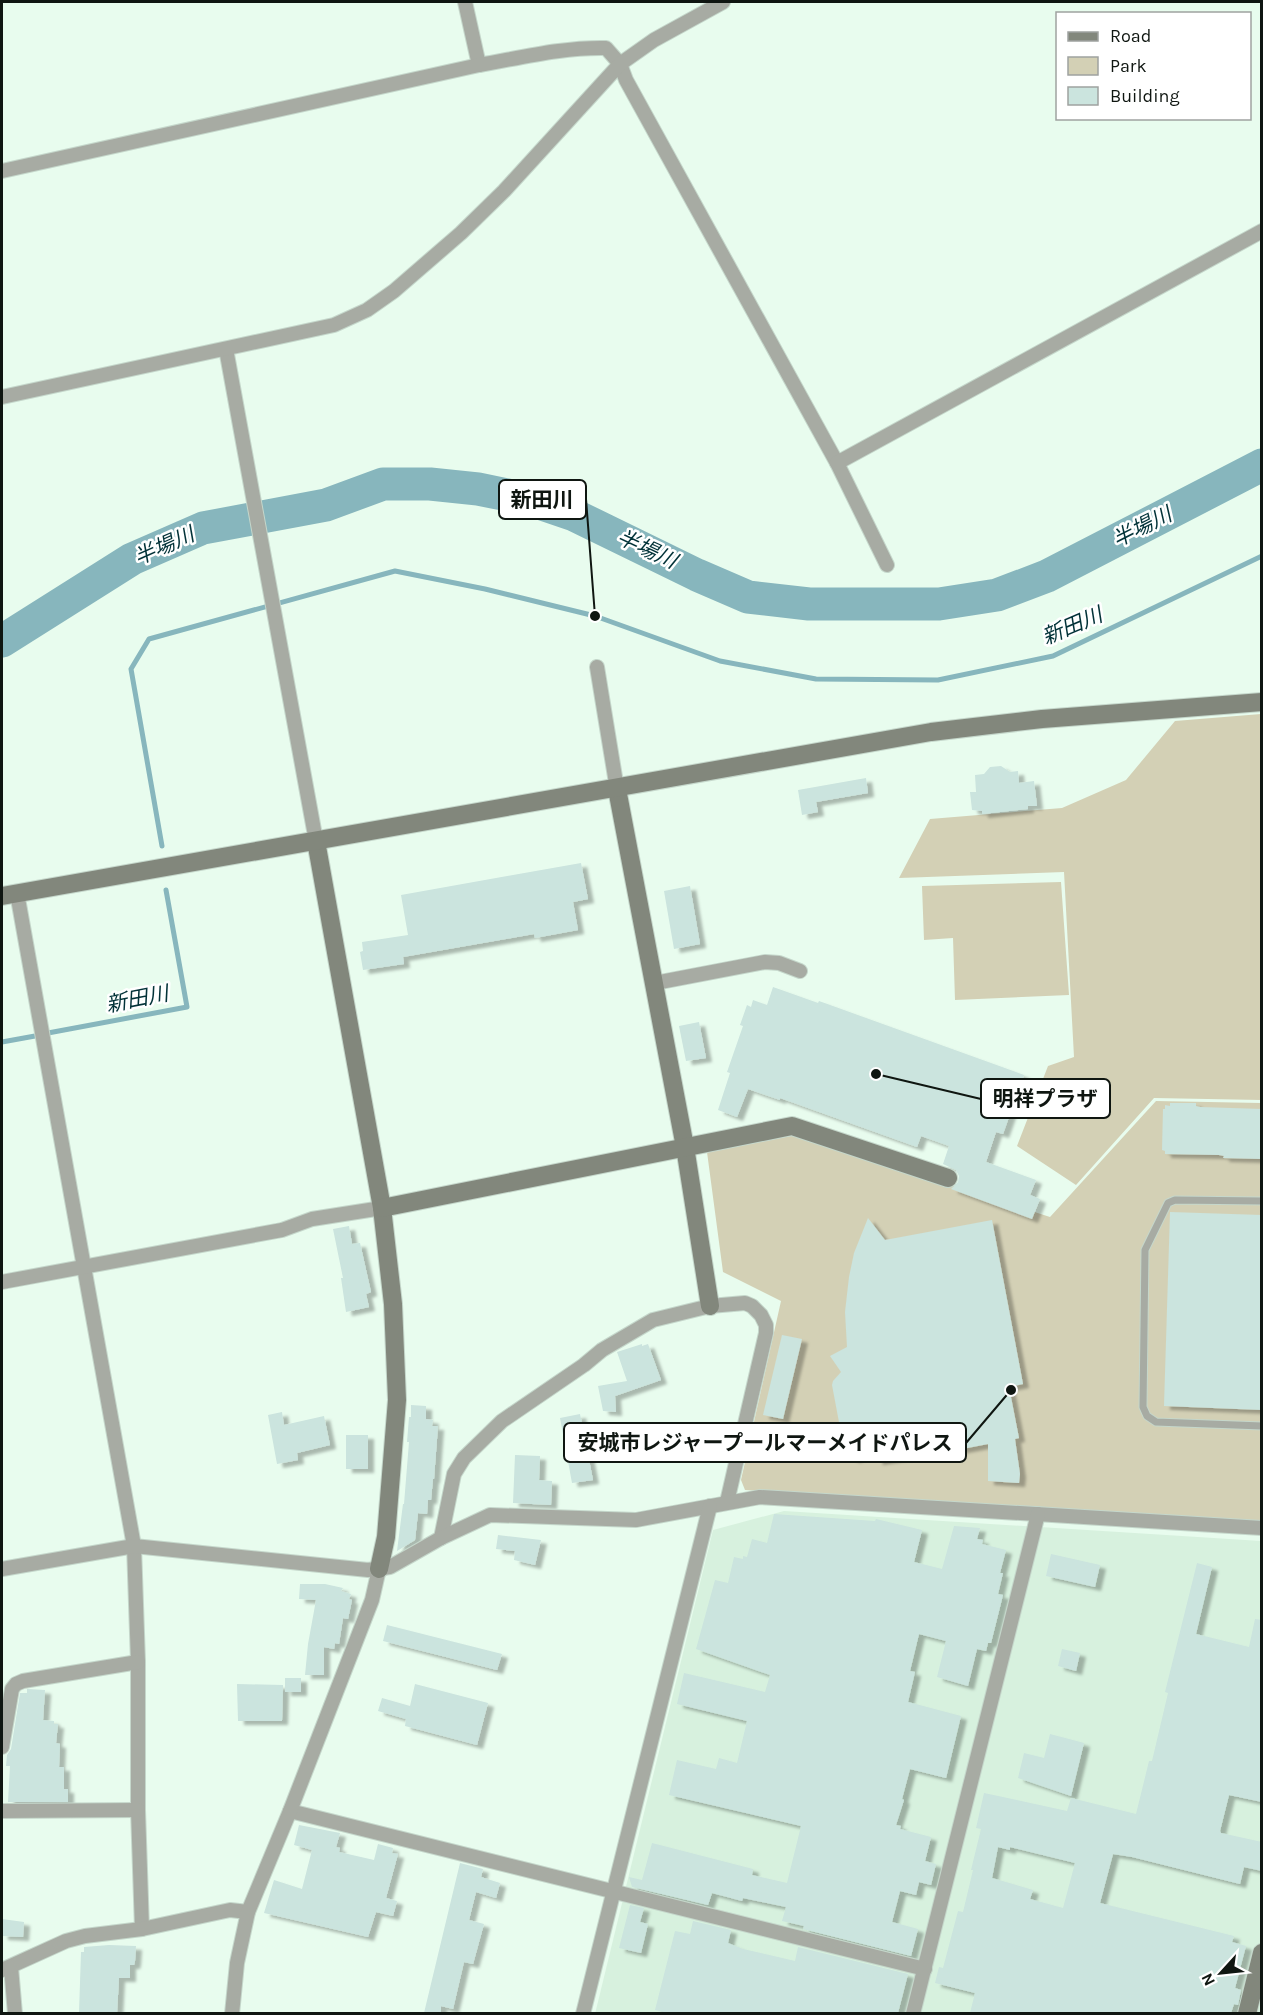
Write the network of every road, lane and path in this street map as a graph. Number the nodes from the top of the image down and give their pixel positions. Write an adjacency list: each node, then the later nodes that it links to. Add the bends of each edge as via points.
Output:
1 (465, 2): 4 (street)
2 (723, 2): 3 (street, via 654,40)
3 (620, 64): 4 (street, via 606,48 591,48); 7 (street, via 504,191 394,291 367,310 334,325); 9 (street)
4 (479, 65): 5 (street)
5 (2, 171)
6 (1262, 231): 9 (street)
7 (226, 349): 8 (street); 14 (street)
8 (2, 397)
9 (837, 463): 10 (street)
10 (887, 565)
11 (597, 667): 13 (street)
12 (1262, 702): 13 (street, via 931,732)
13 (617, 789): 14 (street); 17 (street)
14 (316, 841): 15 (street); 21 (street)
15 (9, 895): 22 (street)
16 (801, 971): 17 (street, via 765,962)
17 (655, 983): 18 (street)
18 (685, 1147): 19 (street, via 792,1126); 21 (street); 24 (street)
19 (948, 1178)
20 (1262, 1201): 25 (lane, via 1168,1203 1145,1250 1143,1407 1156,1422)
21 (382, 1208): 22 (street); 33 (street, via 393,1304 397,1400 386,1537)
22 (84, 1267): 23 (street); 31 (street)
23 (2, 1281)
24 (710, 1306): 26 (street, via 745,1303 761,1315 766,1325); 30 (street, via 653,1320 602,1350 502,1421 457,1467)
25 (1262, 1426)
26 (727, 1502): 27 (street); 28 (street, via 792,1498)
27 (710, 1506): 30 (street, via 636,1520 490,1515); 39 (street)
28 (1038, 1514): 29 (street); 44 (street)
29 (1262, 1528)
30 (441, 1538): 33 (street, via 390,1567)
31 (134, 1546): 32 (street); 33 (street); 34 (street)
32 (2, 1569)
33 (379, 1569): 38 (street, via 372,1600)
34 (138, 1662): 35 (street, via 16,1684 10,1696); 36 (street)
35 (2, 1747)
36 (138, 1810): 37 (street); 41 (street)
37 (2, 1811)
38 (290, 1811): 39 (street); 40 (street)
39 (613, 1890): 44 (street); 47 (street)
40 (248, 1912): 41 (street, via 230,1910); 46 (street)
41 (142, 1929): 43 (street, via 66,1941)
42 (1262, 1953): 49 (street)
43 (6, 1968): 45 (street)
44 (926, 1969): 48 (street)
45 (15, 2013)
46 (232, 2013)
47 (583, 2013)
48 (913, 2013)
49 (1247, 2013)

